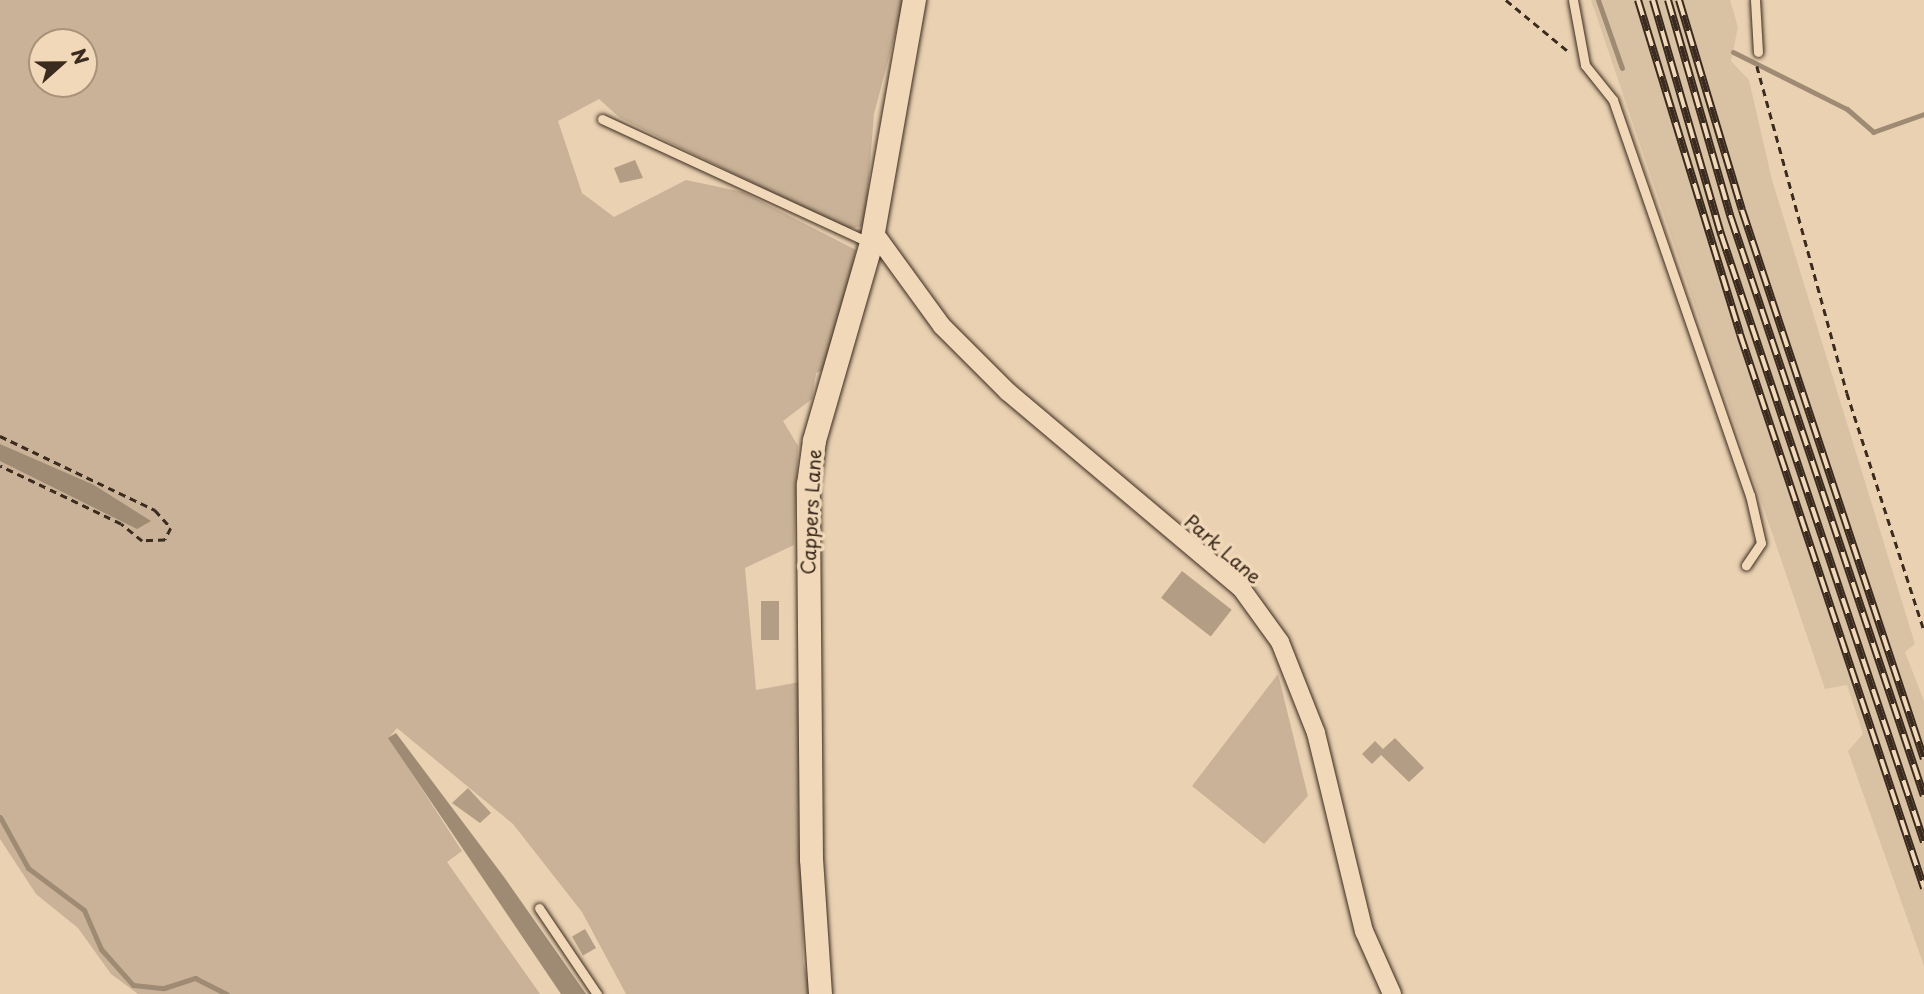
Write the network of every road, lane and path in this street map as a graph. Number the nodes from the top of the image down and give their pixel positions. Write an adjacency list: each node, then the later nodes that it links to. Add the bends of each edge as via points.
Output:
1 (914, 0): 9 (street, Cappers Lane)
2 (1506, 0): 6 (path)
3 (1573, 0): 6 (lane)
4 (1755, 0): 5 (lane)
5 (1758, 52)
6 (1585, 65): 12 (lane, via 1614,100 1750,495 1761,543)
7 (1756, 76): 13 (path, via 1847,393)
8 (602, 119): 9 (lane)
9 (872, 237): 16 (street, Cappers Lane, via 817,429 808,484 811,859); 17 (street, Park Lane, via 942,326 1008,392 1241,588 1280,642 1316,733 1347,875)
10 (0, 436): 11 (path, via 155,510 171,528 165,540 142,541 121,524)
11 (0, 466)
12 (1746, 565)
13 (1924, 630)
14 (539, 908): 15 (lane)
15 (597, 994)
16 (820, 994)
17 (1392, 994)

